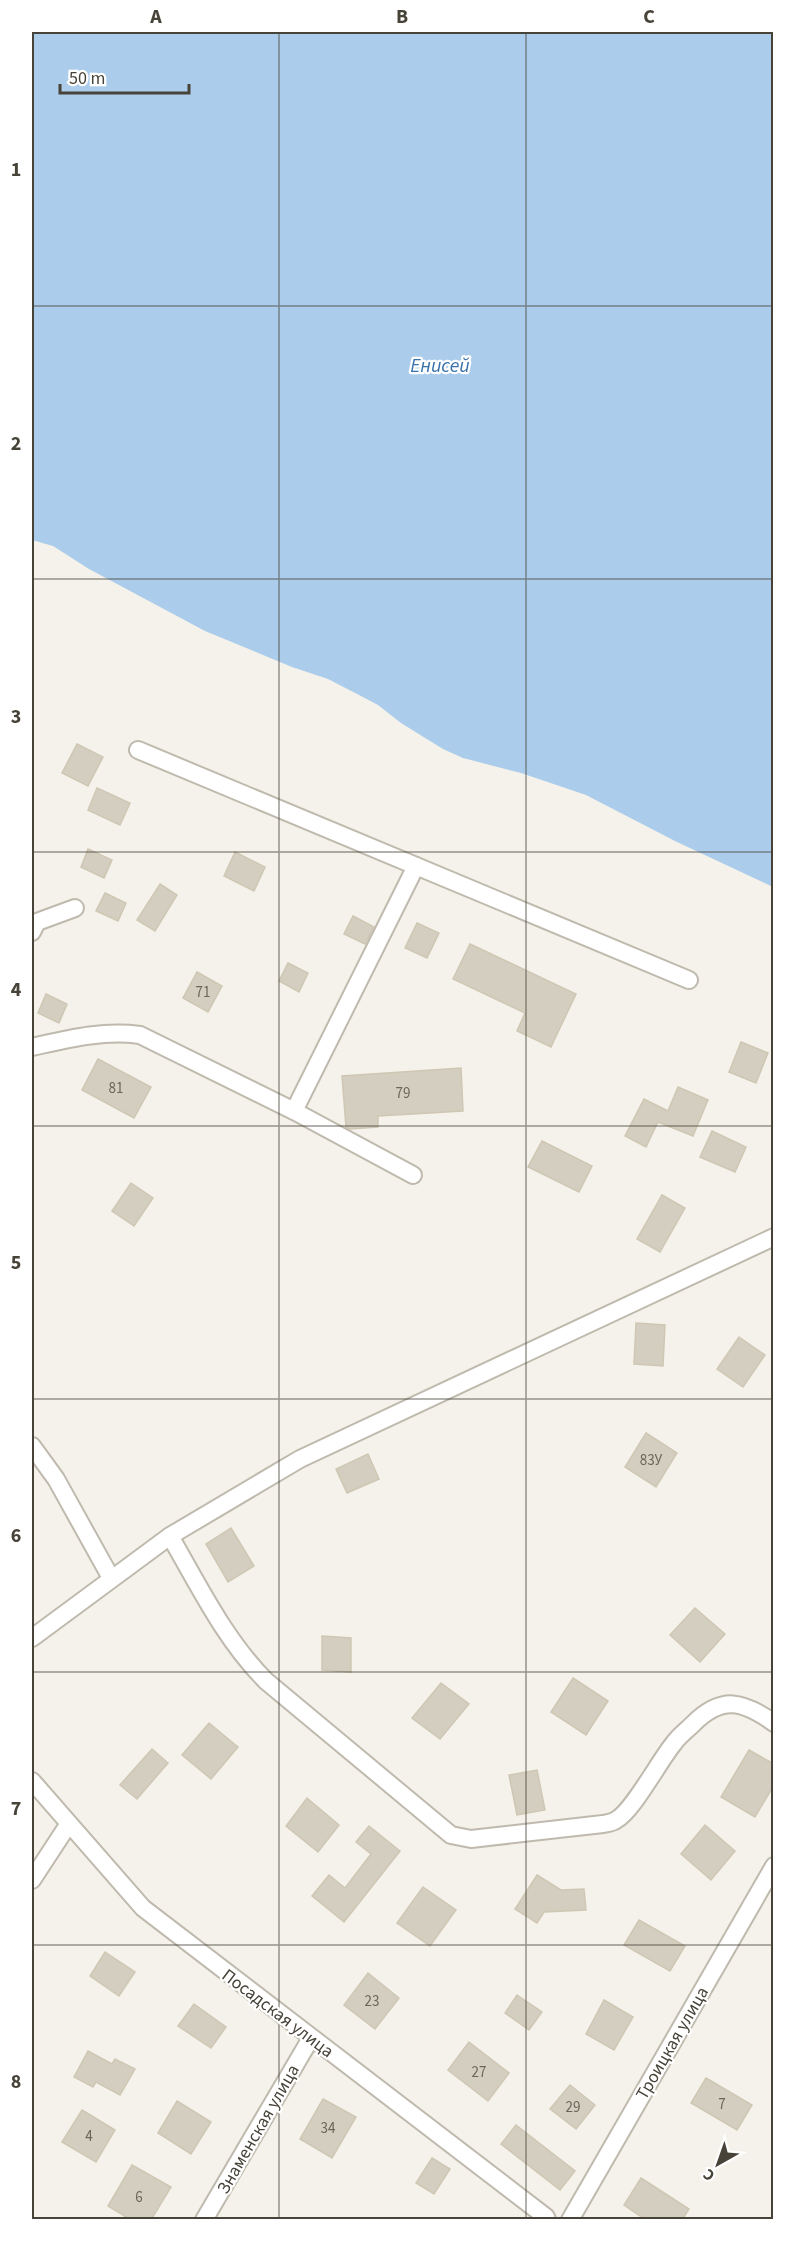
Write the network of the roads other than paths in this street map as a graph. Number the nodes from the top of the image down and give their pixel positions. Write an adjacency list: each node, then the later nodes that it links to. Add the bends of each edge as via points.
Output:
1 (138, 750): 2 (street)
2 (416, 866): 5 (street); 7 (street)
3 (75, 908): 4 (street, via 37,922)
4 (32, 932)
5 (689, 980)
6 (32, 1047): 7 (street, via 88,1035 140,1035)
7 (294, 1111): 8 (street)
8 (413, 1175)
9 (774, 1237): 11 (street, via 300,1459)
10 (32, 1446): 12 (street, via 56,1479)
11 (170, 1536): 12 (street); 14 (street, via 246,1661 451,1835 471,1839 616,1820 674,1742 702,1715 719,1705 738,1704 753,1708)
12 (111, 1578): 13 (street)
13 (32, 1638)
14 (774, 1722)
15 (32, 1781): 16 (street, Посадская улица)
16 (68, 1825): 18 (street); 19 (street, Посадская улица, via 143,1908)
17 (774, 1866): 22 (street, Троицкая улица)
18 (32, 1880)
19 (311, 2038): 20 (street, Знаменская улица); 21 (street, Посадская улица)
20 (204, 2220)
21 (547, 2220)
22 (570, 2220)

